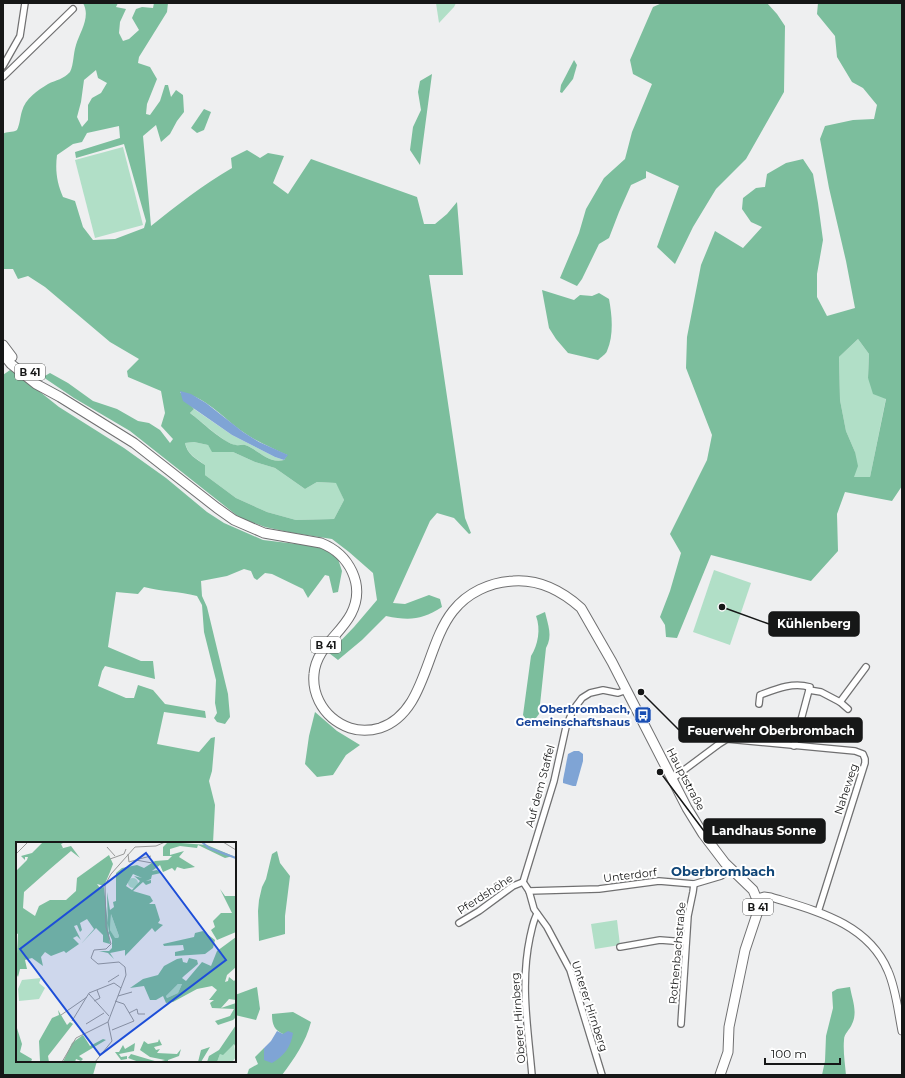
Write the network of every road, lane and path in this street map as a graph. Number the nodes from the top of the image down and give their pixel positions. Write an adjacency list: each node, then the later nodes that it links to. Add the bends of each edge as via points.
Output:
1 (25, 3): 3 (street, via 20,36)
2 (73, 9): 4 (street)
3 (3, 66)
4 (3, 77)
5 (3, 345): 7 (main road, B 41, via 16,362)
6 (3, 354): 7 (main road, B 41, via 18,371 40,387)
7 (60, 397): 9 (main road, Hauptstraße / B 41, via 134,443 234,520 264,533 321,543 335,549 346,560 356,583 354,607 351,615 320,654 314,670 314,680 317,698 324,709 334,719 350,728 377,729 401,716 417,690 447,620 459,604 488,586 514,581 550,587 581,608)
8 (866, 667): 11 (street)
9 (627, 690): 15 (main road, Hauptstraße / B 41); 17 (street, Auf dem Staffel, via 618,693 603,690 590,693 582,698 573,710)
10 (809, 690): 11 (street, via 821,692); 12 (street, via 810,687 802,685 784,686 760,695); 14 (street)
11 (840, 702): 13 (street)
12 (759, 704)
13 (848, 709)
14 (794, 746): 15 (street, Naheweg, via 727,739); 21 (street, Naheweg, via 859,752 865,756)
15 (672, 779): 16 (main road, Hauptstraße / B 41, via 696,824)
16 (730, 869): 18 (street, Unterdorf, via 722,876); 20 (main road, Hauptstraße / B 41, via 750,887)
17 (523, 882): 19 (street, Unterer Hirnberg); 23 (street, Pferdshöhe, via 479,912)
18 (694, 884): 19 (street, Unterdorf, via 659,881 599,889); 24 (street, Rothenbachstraße)
19 (529, 891): 22 (street, Unterer Hirnberg)
20 (757, 898): 21 (street, via 770,897); 30 (main road, B 41, via 758,911 745,950 729,1027 728,1052)
21 (818, 912): 27 (street, via 860,934 878,951 889,971)
22 (537, 914): 28 (street, Oberer Hirnberg, via 527,951 524,975); 29 (street, Unterer Hirnberg, via 570,970)
23 (459, 922)
24 (686, 942): 25 (street, via 660,940); 26 (street, Rothenbachstraße)
25 (620, 947)
26 (681, 1024)
27 (902, 1031)
28 (532, 1075)
29 (602, 1075)
30 (720, 1075)

